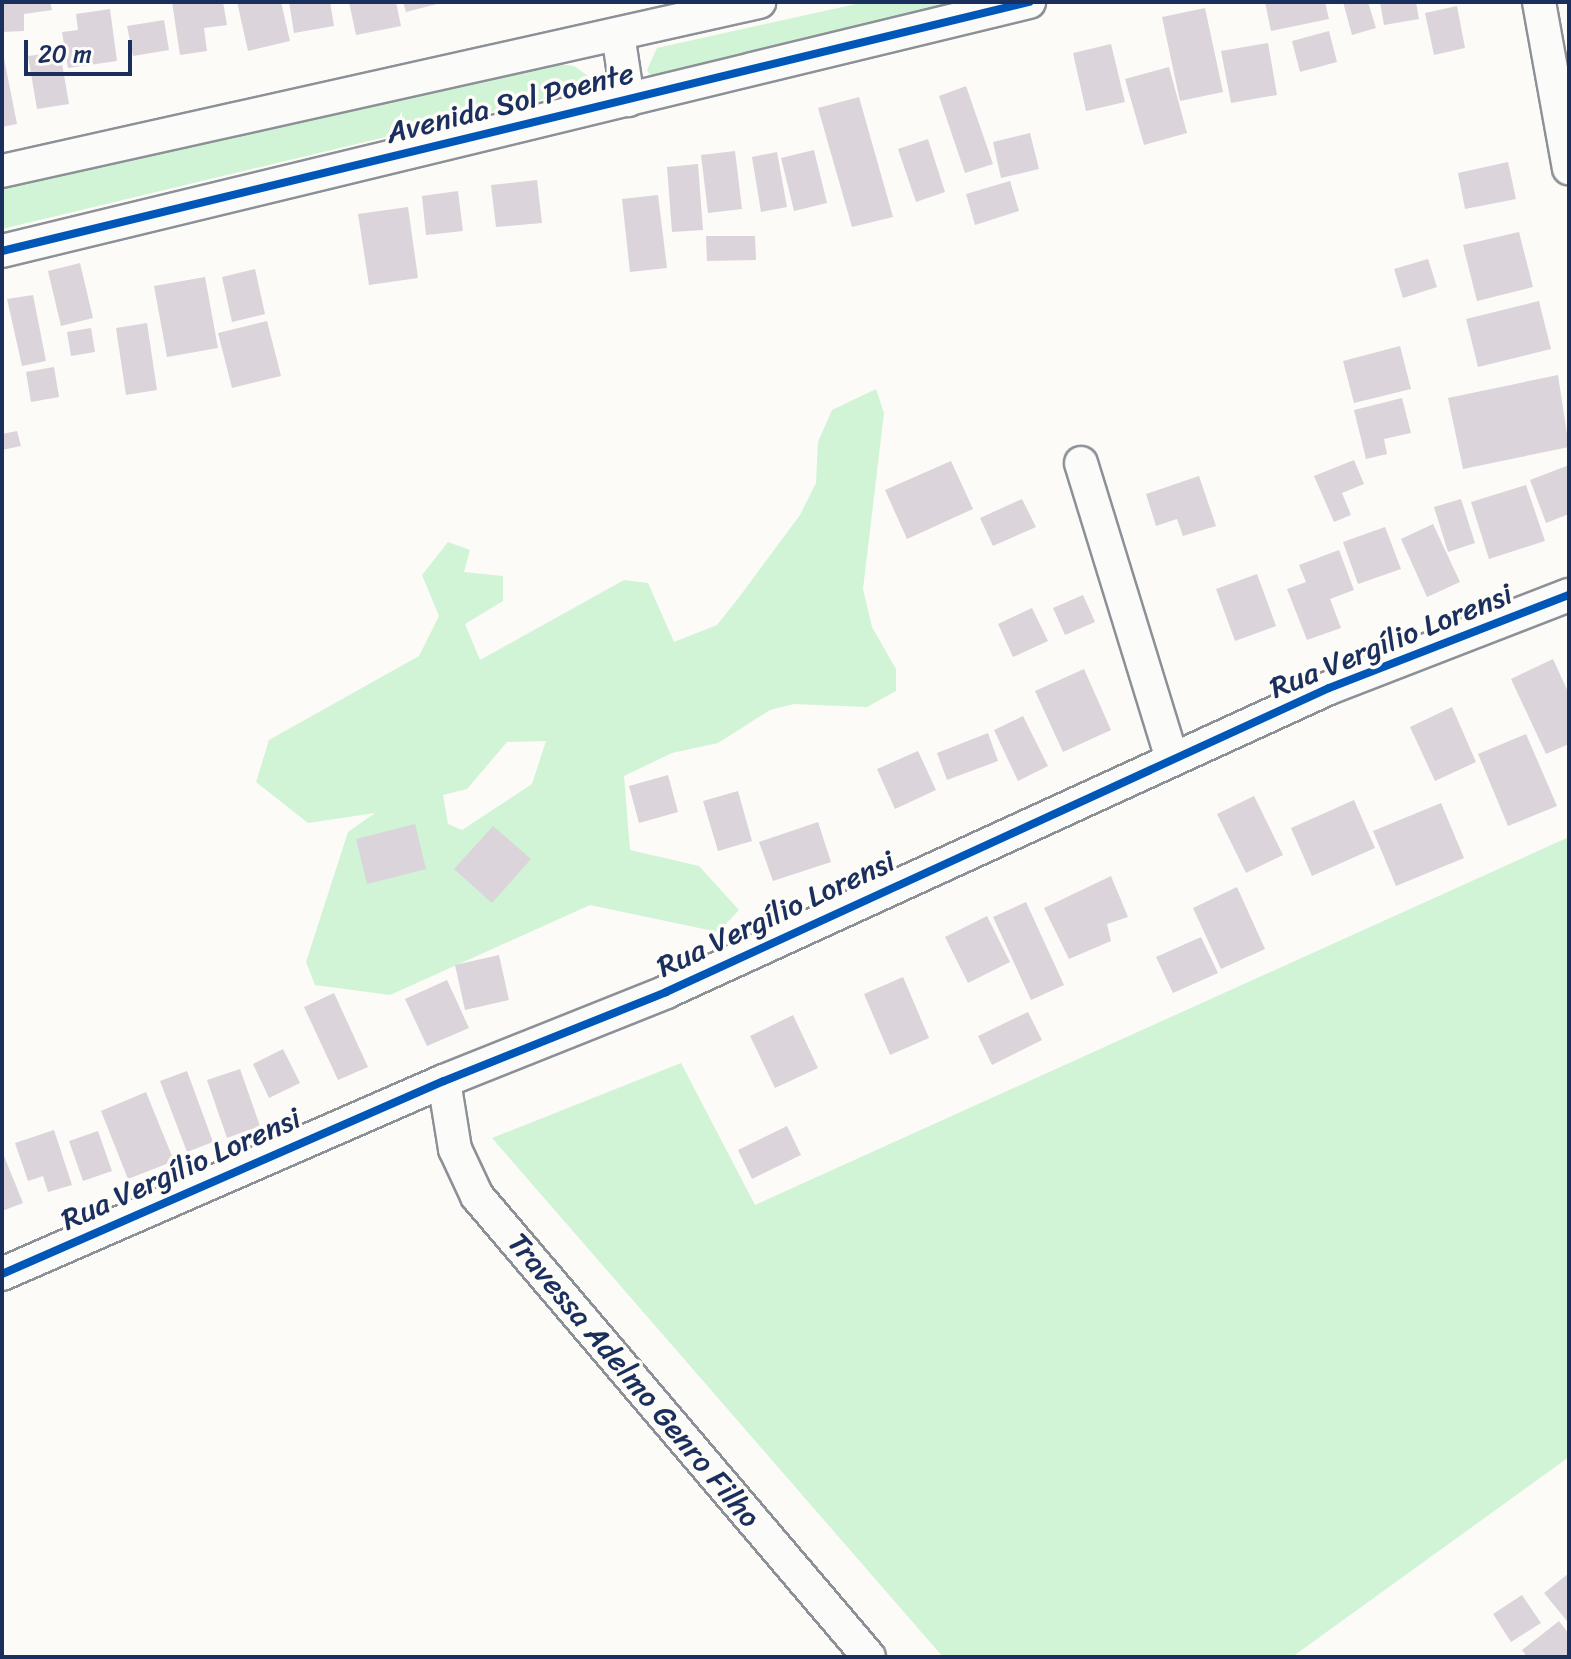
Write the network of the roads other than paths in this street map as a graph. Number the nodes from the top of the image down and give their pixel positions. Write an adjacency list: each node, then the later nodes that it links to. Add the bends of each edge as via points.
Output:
1 (759, 2): 4 (street, Avenida Sol Poente)
2 (1029, 2): 6 (street, Avenida Sol Poente)
3 (1539, 2): 5 (street)
4 (618, 34): 6 (street); 8 (street, Avenida Sol Poente)
5 (1558, 44): 7 (street)
6 (628, 100): 9 (street, Avenida Sol Poente)
7 (1569, 168)
8 (2, 171)
9 (2, 251)
10 (1081, 463): 12 (street)
11 (1569, 595): 12 (street, Rua Vergílio Lorensi, via 1329,688)
12 (1172, 758): 13 (street, Rua Vergílio Lorensi, via 666,992)
13 (444, 1081): 14 (street, Rua Vergílio Lorensi); 15 (street, Travessa Adelmo Genro Filho, via 455,1149 477,1196)
14 (2, 1274)
15 (869, 1657)

